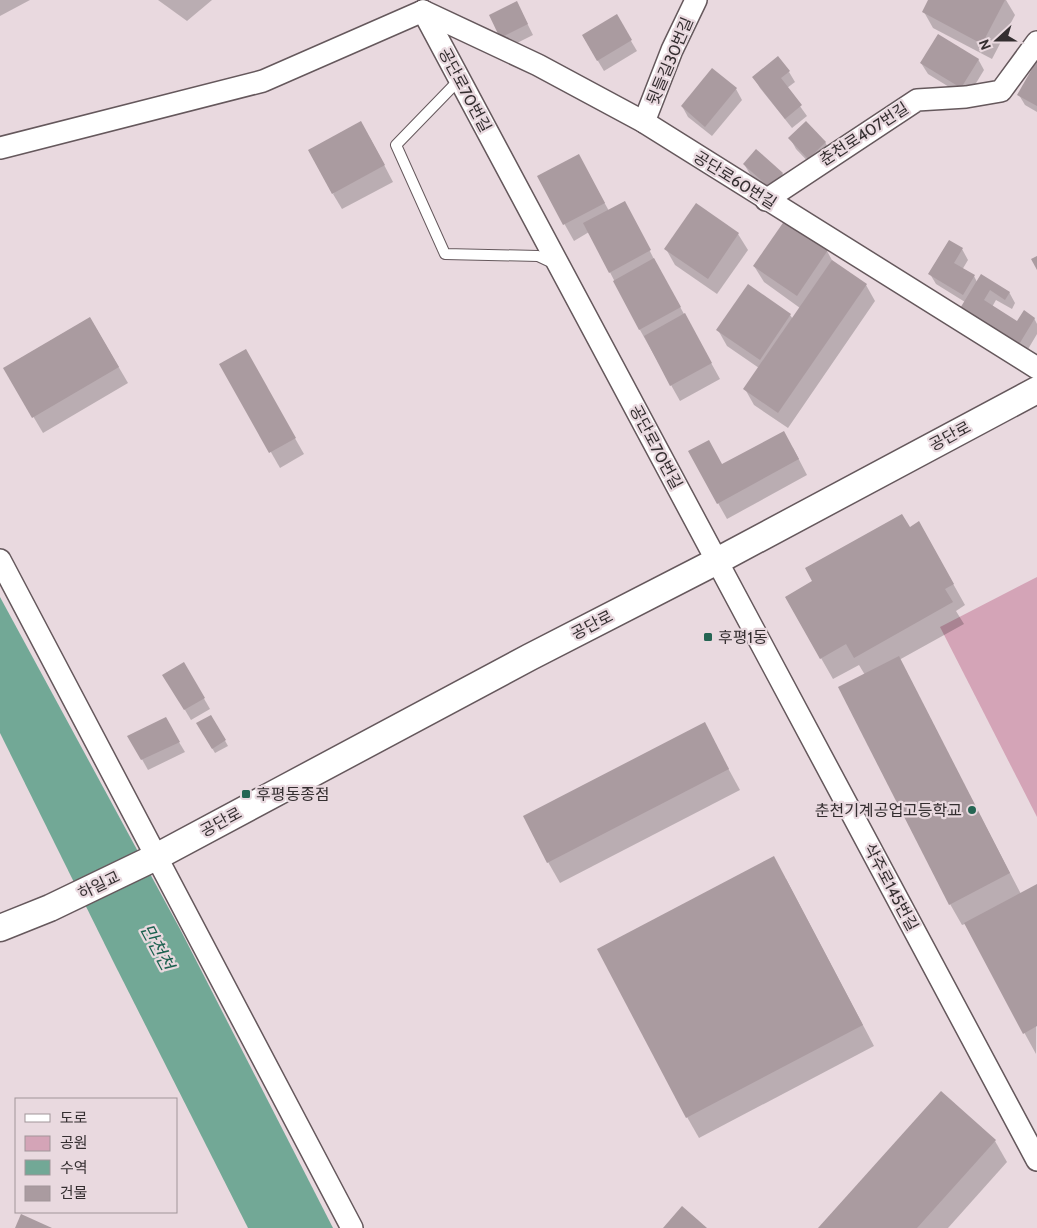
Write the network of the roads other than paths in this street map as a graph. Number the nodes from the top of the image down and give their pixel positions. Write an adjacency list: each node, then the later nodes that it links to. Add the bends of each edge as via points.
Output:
1 (696, 0): 5 (street, 뒷들길30번길)
2 (426, 6): 4 (street, 공단로70번길); 5 (street, 공단로60번길); 6 (street, via 263,81)
3 (1037, 42): 7 (street, 춘천로407번길, via 1001,91 917,100)
4 (459, 80): 8 (street, 공단로70번길); 8 (lane, via 396,146 445,254 538,256)
5 (644, 122): 7 (street, 공단로60번길)
6 (0, 148)
7 (766, 200): 9 (street, 공단로60번길)
8 (558, 266): 12 (street, 공단로70번길)
9 (1037, 368)
10 (1037, 390): 12 (street, 공단로)
11 (0, 560): 13 (street)
12 (717, 561): 13 (street, 공단로); 15 (street, 삭주로145번길)
13 (152, 859): 14 (street, 하일교); 16 (street)
14 (0, 928)
15 (1037, 1160)
16 (352, 1228)

